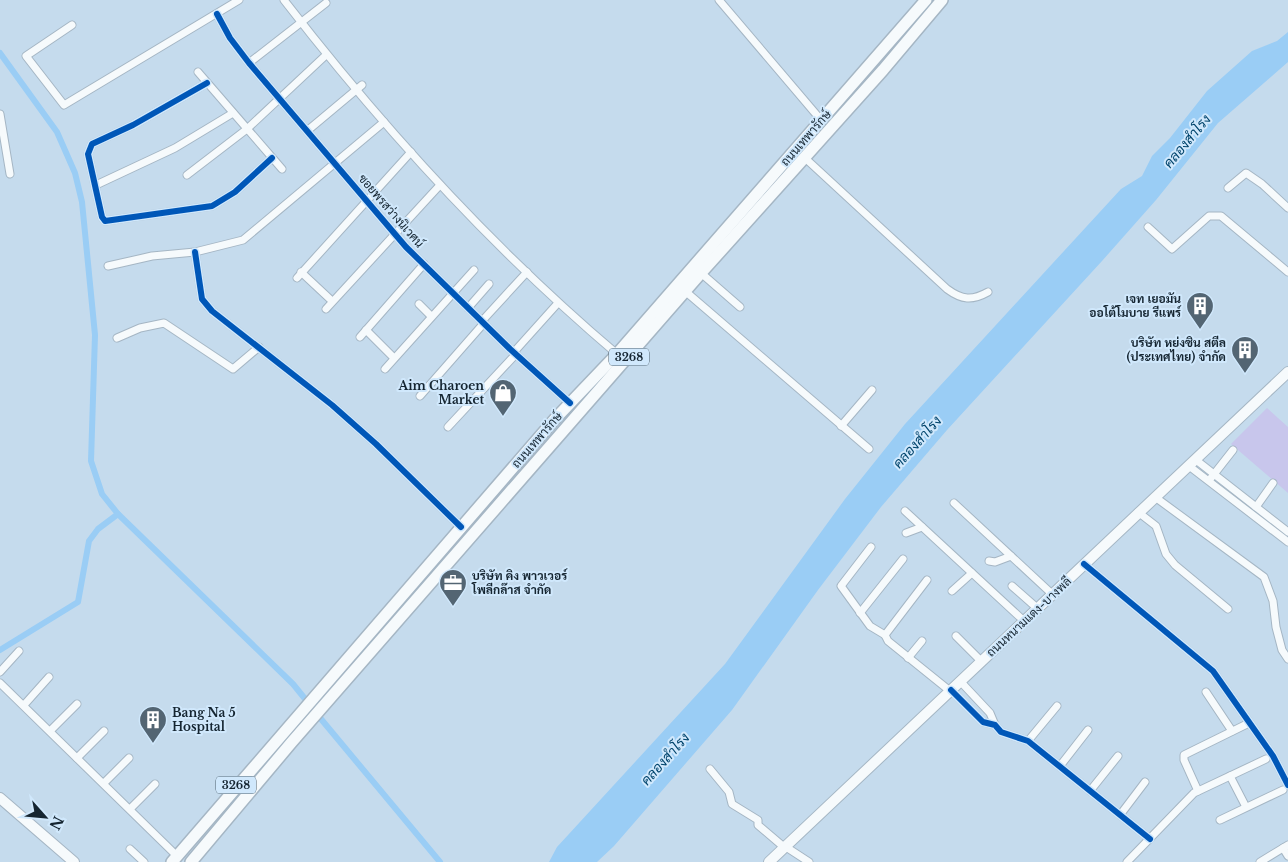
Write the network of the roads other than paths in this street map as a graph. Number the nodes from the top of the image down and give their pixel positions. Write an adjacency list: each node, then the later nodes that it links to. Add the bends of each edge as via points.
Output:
1 (239, 0): 7 (street)
2 (284, 0): 9 (street)
3 (719, 0): 21 (street)
4 (926, 0): 8 (main road, ถนนเทพารักษ์ / 3268)
5 (942, 0): 11 (main road, ถนนเทพารักษ์ / 3268)
6 (326, 3): 9 (street)
7 (217, 14): 10 (street, via 64,105 26,56); 13 (street, ซอยพรสว่างนิเวศน์)
8 (907, 21): 11 (main road); 21 (main road, ถนนเทพารักษ์ / 3268)
9 (301, 23): 12 (street); 13 (street)
10 (72, 25)
11 (917, 30): 27 (main road, ถนนเทพารักษ์ / 3268)
12 (326, 55): 17 (street); 18 (street)
13 (249, 63): 18 (street, ซอยพรสว่างนิเวศน์)
14 (198, 72): 15 (street)
15 (207, 82): 19 (street); 32 (street, via 133,125 92,144 88,154)
16 (362, 85): 17 (street)
17 (355, 90): 22 (street); 24 (street)
18 (279, 98): 23 (street); 24 (street, ซอยพรสว่างนิเวศน์)
19 (233, 113): 23 (street); 32 (street, via 175,148)
20 (0, 114): 30 (street)
21 (821, 120): 63 (main road, ถนนเทพารักษ์ / 3268)
22 (384, 122): 25 (street); 28 (street)
23 (248, 129): 26 (street); 31 (street)
24 (307, 131): 28 (street, ซอยพรสว่างนิเวศน์)
25 (410, 152): 33 (street); 35 (street)
26 (272, 158): 29 (street); 32 (street, via 235,192 212,206 105,221)
27 (805, 158): 45 (main road, ถนนเทพารักษ์ / 3268); 49 (street, via 954,294 973,299)
28 (334, 163): 35 (street, ซอยพรสว่างนิเวศน์); 39 (street, via 243,240)
29 (282, 169)
30 (10, 174)
31 (187, 175)
32 (96, 185)
33 (440, 185): 38 (street); 43 (street)
34 (1228, 188): 36 (street, via 1246,173)
35 (367, 201): 38 (street, ซอยพรสว่างนิเวศน์); 50 (street, via 299,275)
36 (1288, 208)
37 (1148, 227): 44 (street, via 1172,249 1209,216 1221,216)
38 (394, 233): 40 (street, ซอยพรสว่างนิเวศน์); 50 (street)
39 (196, 252): 41 (street, via 152,256); 61 (street, via 202,299 212,311)
40 (424, 264): 48 (street, ซอยพรสว่างนิเวศน์); 58 (street)
41 (108, 266)
42 (474, 270): 48 (street)
43 (527, 272): 52 (street); 57 (street)
44 (1288, 272)
45 (702, 273): 47 (main road, ถนนเทพารักษ์ / 3268); 53 (street)
46 (489, 284): 54 (street)
47 (685, 291): 70 (street); 150 (main road, ถนนเทพารักษ์ / 3268)
48 (452, 292): 54 (street, ซอยพรสว่างนิเวศน์); 56 (street)
49 (988, 292)
50 (332, 302): 55 (street)
51 (419, 304): 56 (street)
52 (558, 304): 62 (street); 63 (street)
53 (740, 306)
54 (468, 308): 57 (street, ซอยพรสว่างนิเวศน์)
55 (326, 309)
56 (431, 316): 64 (street)
57 (483, 322): 62 (street, ซอยพรสว่างนิเวศน์); 68 (street)
58 (366, 330): 59 (street); 64 (street)
59 (360, 337)
60 (117, 338): 61 (street, via 140,328 164,323 233,369)
61 (259, 347): 82 (street, via 376,444)
62 (515, 353): 69 (street, ซอยพรสว่างนิเวศน์); 71 (street)
63 (616, 354): 69 (main road, ถนนเทพารักษ์ / 3268)
64 (394, 358): 65 (street)
65 (385, 369)
66 (1288, 372): 74 (main road, ถนนหนามแดง-บางพลี)
67 (872, 390): 70 (street)
68 (420, 396)
69 (570, 403): 82 (main road, ถนนเทพารักษ์ / 3268)
70 (841, 426): 72 (street)
71 (448, 427)
72 (869, 450)
73 (1233, 450): 75 (street)
74 (1192, 463): 75 (street); 77 (main road, ถนนหนามแดง-บางพลี)
75 (1211, 478): 79 (street); 86 (street)
76 (1273, 483): 79 (street)
77 (1155, 497): 81 (main road, ถนนหนามแดง-บางพลี); 106 (street, via 1264,578 1273,601 1282,650)
78 (954, 503): 88 (street)
79 (1256, 507): 84 (street)
80 (905, 511): 83 (street)
81 (1138, 512): 91 (main road, ถนนหนามแดง-บางพลี); 98 (street, via 1156,526 1166,554 1175,566)
82 (461, 527): 147 (main road, ถนนเทพารักษ์ / 3268)
83 (922, 527): 85 (street); 92 (street)
84 (1288, 532)
85 (906, 533)
86 (1288, 542)
87 (871, 547): 99 (street, via 841,586)
88 (1011, 556): 90 (street); 96 (street)
89 (903, 559): 99 (street)
90 (990, 561)
91 (1084, 564): 96 (main road, ถนนหนามแดง-บางพลี); 134 (street, via 1214,671 1273,756)
92 (972, 574): 95 (street); 100 (street)
93 (927, 580): 101 (street)
94 (1012, 586): 97 (street)
95 (952, 591)
96 (1052, 594): 97 (main road, ถนนหนามแดง-บางพลี)
97 (1037, 608): 100 (main road, ถนนหนามแดง-บางพลี)
98 (1228, 609)
99 (860, 613): 101 (street, via 870,626)
100 (1024, 620): 107 (main road, ถนนหนามแดง-บางพลี)
101 (885, 635): 105 (street)
102 (956, 636): 107 (street)
103 (922, 641): 105 (street)
104 (19, 651): 108 (street)
105 (908, 658): 112 (street)
106 (1288, 659)
107 (981, 662): 110 (main road, ถนนหนามแดง-บางพลี)
108 (0, 672)
109 (49, 677): 115 (street)
110 (960, 681): 112 (main road, ถนนหนามแดง-บางพลี); 118 (street, via 990,712)
111 (0, 683): 115 (street)
112 (950, 691): 118 (street, via 983,722); 144 (main road, ถนนหนามแดง-บางพลี)
113 (1206, 692): 122 (street)
114 (77, 704): 121 (street)
115 (24, 705): 121 (street)
116 (1057, 706): 123 (street)
117 (1247, 724): 122 (street)
118 (995, 725): 123 (street, via 1001,732)
119 (104, 730): 125 (street)
120 (1088, 730): 128 (street)
121 (50, 731): 125 (street)
122 (1232, 731): 136 (street, via 1184,755)
123 (1028, 741): 128 (street)
124 (1118, 756): 135 (street)
125 (77, 758): 132 (street)
126 (129, 758): 132 (street)
127 (1266, 759): 130 (street)
128 (1060, 766): 135 (street)
129 (710, 769): 144 (street, via 729,792 732,804 758,820 758,825)
130 (1230, 776): 136 (street); 138 (street)
131 (1145, 782): 140 (street)
132 (104, 783): 139 (street)
133 (155, 784): 139 (street)
134 (1285, 787): 138 (street)
135 (1090, 791): 140 (street)
136 (1198, 791): 142 (street)
137 (0, 798): 148 (main road)
138 (1246, 807): 141 (street)
139 (131, 808): 147 (street)
140 (1120, 815): 142 (street)
141 (1220, 820)
142 (1150, 839): 153 (street)
143 (1285, 846): 146 (street); 154 (street)
144 (786, 847): 151 (main road, ถนนหนามแดง-บางพลี); 152 (street)
145 (130, 849): 149 (street)
146 (1288, 856)
147 (174, 859)
148 (74, 862)
149 (144, 862)
150 (191, 862)
151 (769, 862)
152 (809, 862)
153 (1126, 862)
154 (1260, 862)

